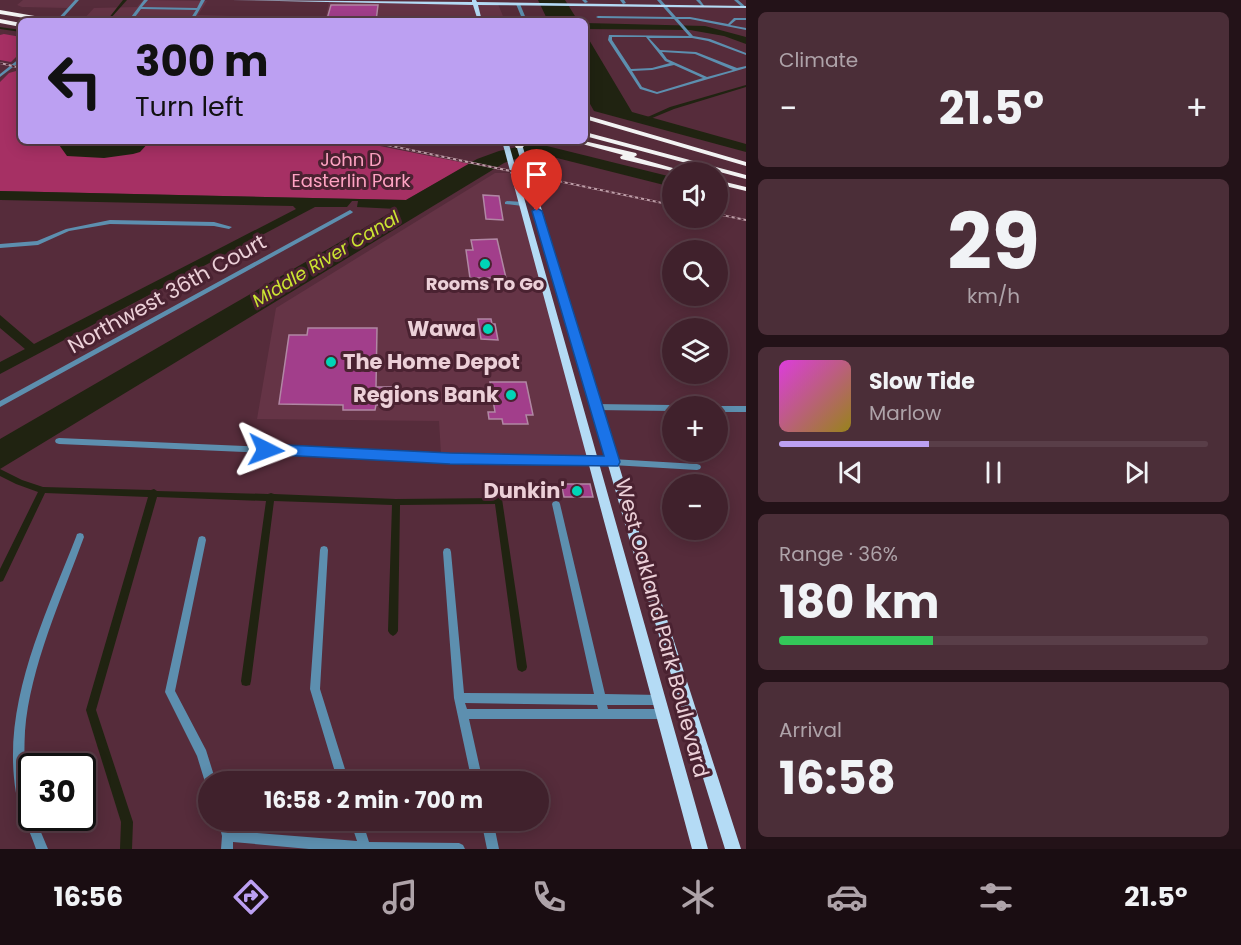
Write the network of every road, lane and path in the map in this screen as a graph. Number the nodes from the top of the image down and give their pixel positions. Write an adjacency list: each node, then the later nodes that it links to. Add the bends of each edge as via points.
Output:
1 (79, 0): 28 (street)
2 (146, 0): 22 (street)
3 (203, 0): 23 (street)
4 (233, 0): 10 (main road)
5 (292, 0): 10 (main road)
6 (300, 0): 10 (main road); 11 (main road)
7 (384, 0): 11 (main road)
8 (400, 0): 12 (main road)
9 (736, 0): 21 (street)
10 (286, 1)
11 (377, 1): 12 (main road)
12 (467, 1): 13 (main road); 24 (main road)
13 (474, 1): 15 (main road); 31 (main road)
14 (585, 1): 16 (main road); 20 (main road)
15 (515, 2): 17 (main road); 17 (main road); 32 (street)
16 (623, 2): 18 (main road)
17 (539, 3): 20 (main road)
18 (661, 3): 19 (main road); 20 (main road); 33 (street)
19 (701, 3): 21 (main road)
20 (570, 4)
21 (744, 6)
22 (141, 8): 23 (street); 29 (street)
23 (198, 9): 30 (street)
24 (470, 10)
25 (0, 16): 27 (highway); 34 (highway); 36 (highway)
26 (598, 17): 33 (street)
27 (24, 18)
28 (61, 18)
29 (133, 18)
30 (193, 18)
31 (479, 18)
32 (523, 18)
33 (674, 18): 37 (street); 40 (street)
34 (18, 19)
35 (746, 19): 37 (street, via 735,19)
36 (18, 23)
37 (729, 24): 38 (street)
38 (746, 29)
39 (647, 37): 40 (street); 41 (street); 46 (street, via 610,36)
40 (692, 37): 42 (street)
41 (658, 51): 44 (street); 47 (street, via 696,52)
42 (746, 54)
43 (18, 61): 48 (street)
44 (673, 64): 46 (street); 49 (street)
45 (746, 67): 47 (street)
46 (629, 70): 49 (street, via 648,92)
47 (737, 70): 49 (street)
48 (0, 76)
49 (707, 79)
50 (588, 118): 61 (highway)
51 (588, 128): 61 (highway)
52 (588, 135): 63 (highway)
53 (588, 140): 59 (highway)
54 (505, 144): 68 (main road, West Oakland Park Boulevard)
55 (521, 144): 66 (main road, West Oakland Park Boulevard)
56 (573, 144): 60 (highway)
57 (588, 144): 58 (highway)
58 (667, 162)
59 (672, 162)
60 (662, 167)
61 (746, 168)
62 (728, 176): 63 (highway)
63 (746, 180)
64 (728, 185): 65 (highway)
65 (746, 189)
66 (532, 195): 68 (main road); 69 (main road, West Oakland Park Boulevard)
67 (507, 203): 68 (street)
68 (523, 204): 69 (main road); 73 (main road, West Oakland Park Boulevard)
69 (537, 211): 74 (main road, West Oakland Park Boulevard)
70 (350, 212): 78 (street, Northwest 36th Court)
71 (229, 227): 72 (street, via 110,222 68,230 38,243)
72 (0, 246)
73 (537, 256): 74 (main road); 75 (main road, West Oakland Park Boulevard)
74 (553, 265): 76 (main road, West Oakland Park Boulevard)
75 (548, 295): 76 (main road); 77 (main road, West Oakland Park Boulevard)
76 (565, 304): 79 (main road, West Oakland Park Boulevard)
77 (577, 398): 79 (main road); 84 (main road, West Oakland Park Boulevard)
78 (0, 405)
79 (595, 407): 80 (street); 85 (main road, West Oakland Park Boulevard)
80 (662, 408)
81 (728, 409): 82 (street)
82 (746, 409)
83 (59, 441): 84 (street)
84 (594, 462): 85 (street); 94 (main road, West Oakland Park Boulevard)
85 (612, 462): 86 (street); 110 (main road, West Oakland Park Boulevard)
86 (697, 468)
87 (556, 504): 93 (street)
88 (80, 537): 105 (street, via 28,683 20,721 18,762 22,795)
89 (202, 540): 97 (street, via 170,692)
90 (324, 550): 98 (street, via 315,689)
91 (447, 552): 92 (street)
92 (459, 698): 93 (street); 95 (street)
93 (600, 700): 94 (street); 96 (street)
94 (662, 707): 96 (street); 109 (main road, West Oakland Park Boulevard)
95 (463, 714): 96 (street); 99 (street)
96 (603, 714)
97 (207, 771)
98 (341, 771)
99 (476, 771)
100 (227, 831): 103 (street)
101 (360, 831): 104 (street)
102 (489, 831): 108 (street)
103 (228, 836): 104 (street); 106 (street)
104 (365, 848): 107 (street)
105 (42, 849)
106 (227, 849)
107 (459, 849)
108 (493, 849)
109 (700, 849)
110 (733, 849)

